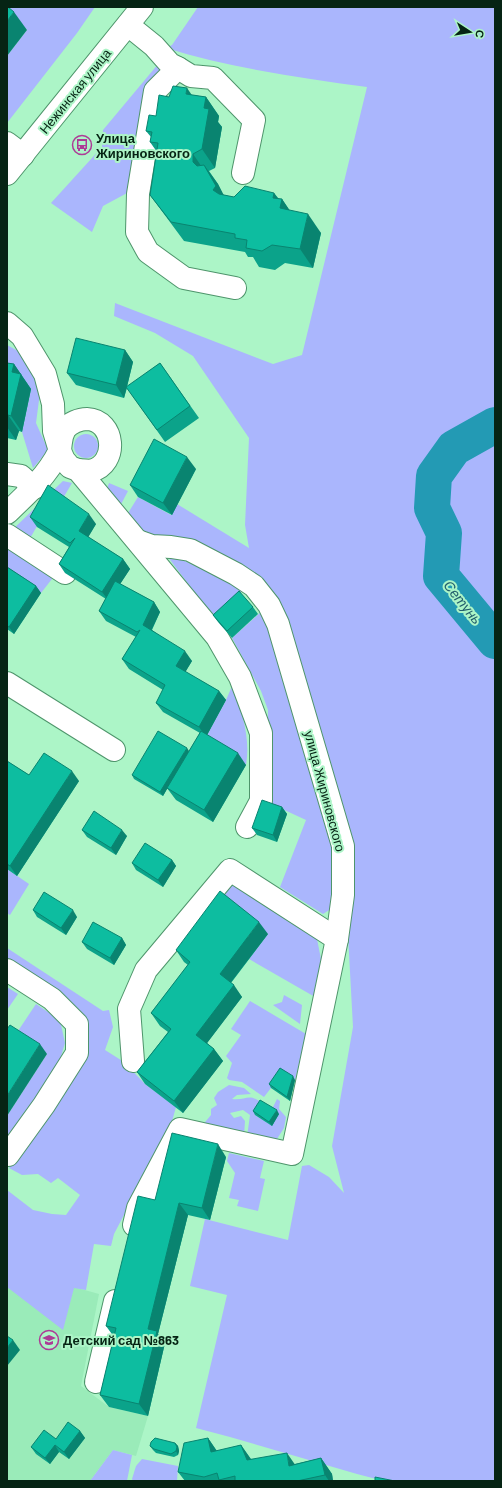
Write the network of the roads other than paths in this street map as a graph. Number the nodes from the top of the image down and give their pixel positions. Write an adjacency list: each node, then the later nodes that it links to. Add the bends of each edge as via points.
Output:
1 (142, 7): 2 (street, Нежинская улица)
2 (128, 25): 3 (street, via 154,46 170,64); 4 (street, Нежинская улица)
3 (178, 68): 5 (street, via 191,76 213,78 254,120); 7 (street, via 155,91 138,194 136,232 148,252 184,278)
4 (15, 149): 6 (street, Нежинская улица)
5 (243, 173)
6 (7, 174)
7 (235, 288)
8 (7, 323): 9 (street, via 22,336 45,374 53,404 54,431)
9 (60, 451): 10 (street, via 64,460); 10 (street, via 60,439 66,428 76,421 88,419 99,423 108,432 111,444 109,456 102,465 91,471); 12 (street)
10 (78, 470): 15 (street)
11 (7, 474): 12 (street, via 21,476)
12 (34, 488): 13 (street)
13 (7, 513)
14 (7, 535): 16 (street)
15 (138, 542): 19 (street, via 217,637 240,677 261,733 261,801); 20 (street, улица Жириновского, via 190,550 254,586 269,604 278,624 343,846 343,895)
16 (65, 573)
17 (7, 683): 18 (street)
18 (114, 750)
19 (247, 827)
20 (336, 939): 22 (street, via 230,870 146,970 129,1009); 24 (street, улица Жириновского, via 292,1154 180,1129 138,1208)
21 (7, 970): 23 (street, via 52,999 77,1024 77,1053)
22 (133, 1061)
23 (7, 1155)
24 (129, 1246)
25 (120, 1284): 26 (street)
26 (96, 1382)

